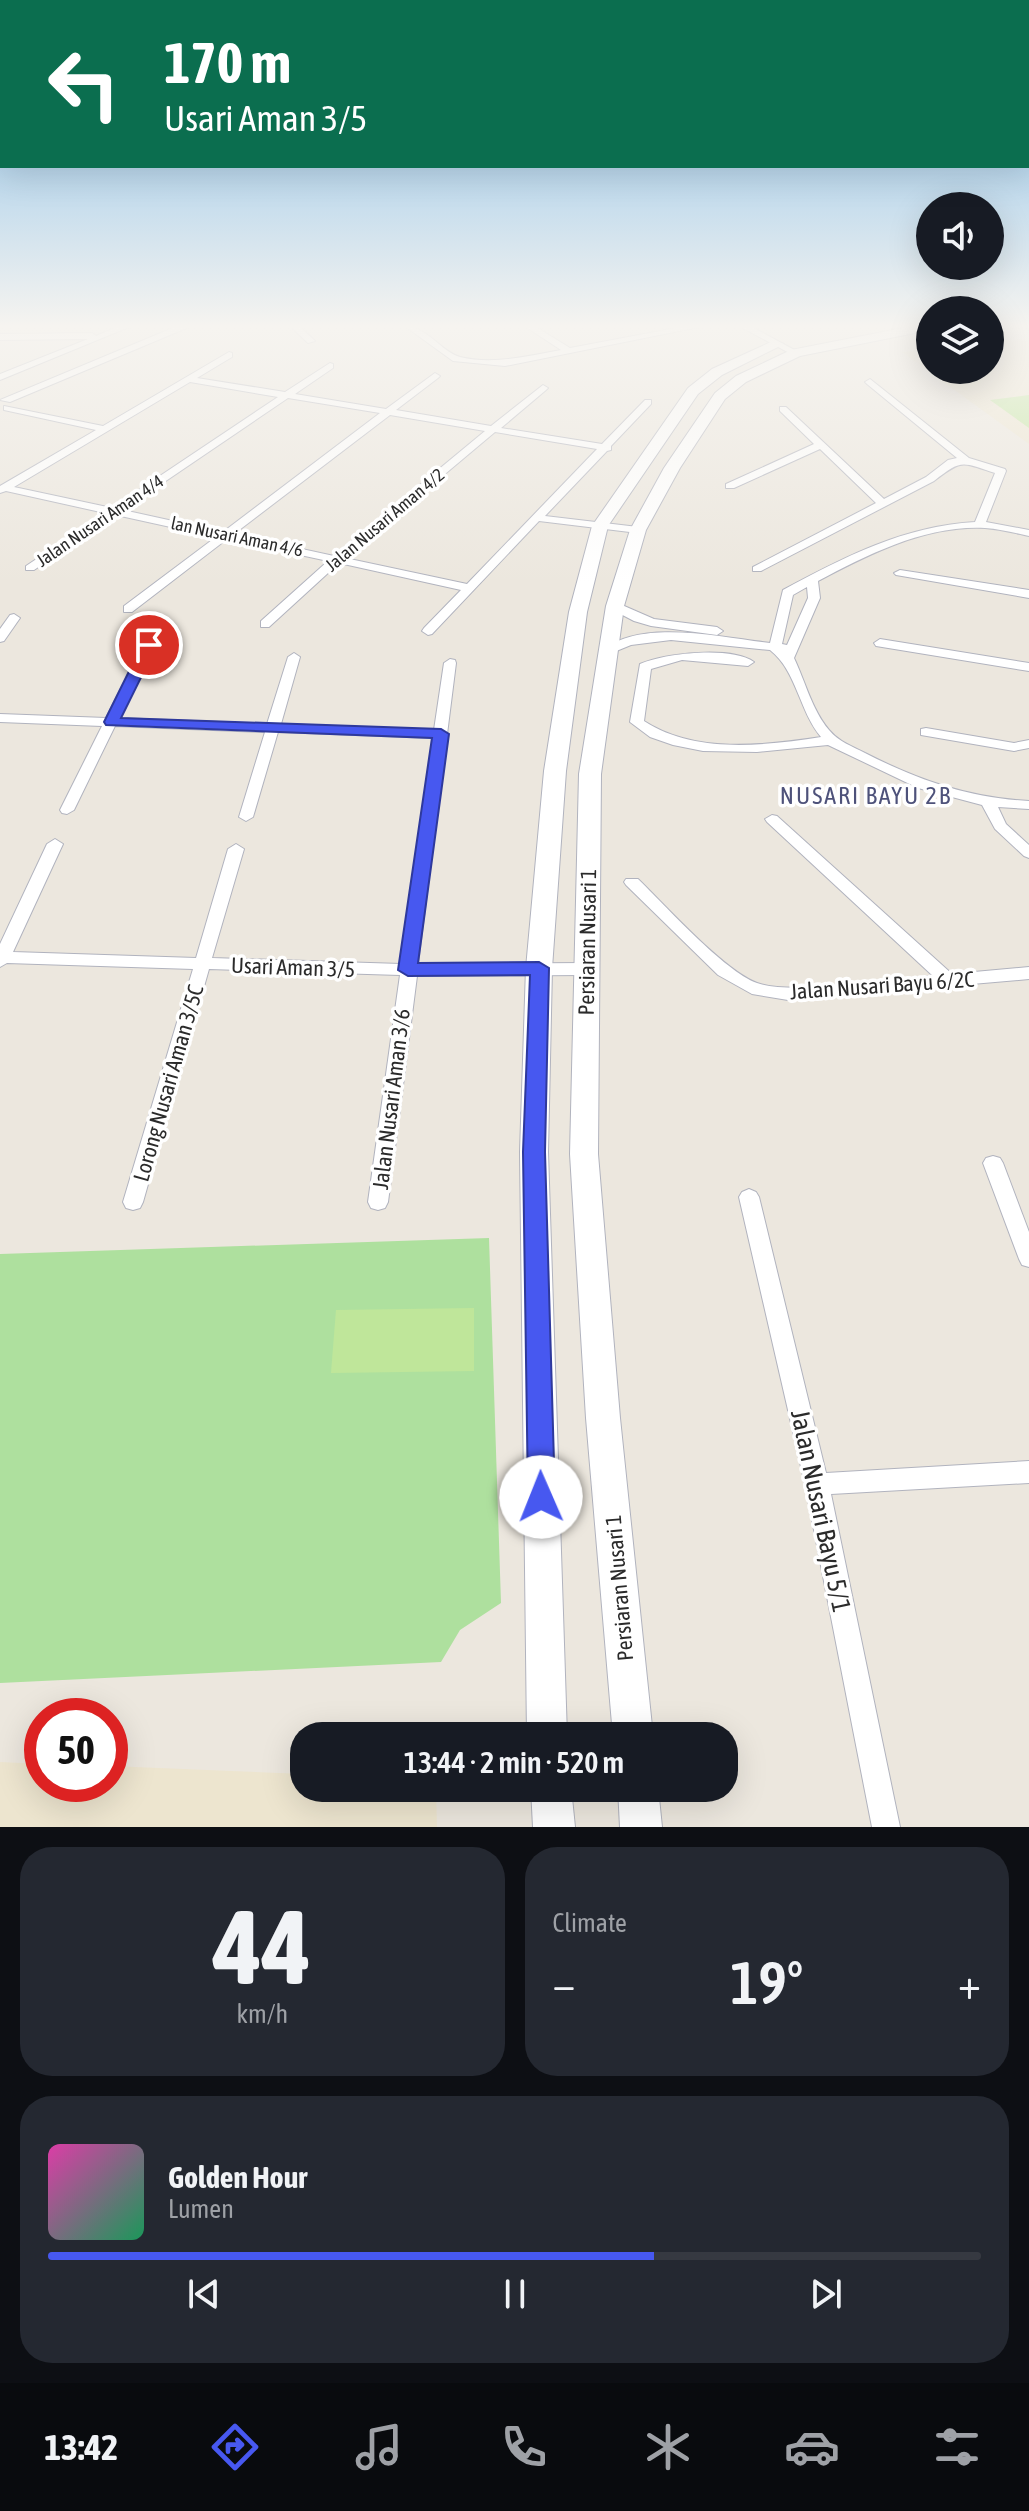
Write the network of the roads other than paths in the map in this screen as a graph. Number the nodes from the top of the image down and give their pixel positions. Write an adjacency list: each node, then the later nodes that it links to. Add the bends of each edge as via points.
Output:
1 (27, 412): 15 (street)
2 (36, 412): 13 (street)
3 (133, 412): 13 (street)
4 (262, 412): 22 (street, Jalan Nusari Aman 4/4)
5 (389, 412): 28 (street)
6 (391, 412): 14 (street)
7 (514, 412): 14 (street, Jalan Nusari Aman 4/2)
8 (639, 412): 17 (street)
9 (678, 412): 24 (main road, Persiaran Nusari 1)
10 (709, 412): 26 (main road, Persiaran Nusari 1)
11 (786, 412): 16 (street)
12 (907, 412): 18 (street)
13 (105, 429): 15 (street)
14 (494, 429): 17 (street); 29 (street, Jalan Nusari Aman 4/2)
15 (95, 435): 20 (street)
16 (821, 445): 19 (street); 21 (street)
17 (607, 448): 23 (street)
18 (965, 460): 21 (street, via 952,462 930,479); 25 (street, via 1001,471)
19 (730, 486)
20 (2, 489): 22 (street, lan Nusari Aman 4/6)
21 (881, 502): 31 (street)
22 (116, 511): 28 (street, lan Nusari Aman 4/6); 30 (street, Jalan Nusari Aman 4/4)
23 (542, 514): 24 (street); 34 (street)
24 (602, 522): 26 (street); 69 (main road, Persiaran Nusari 1, via 578,612 555,771)
25 (979, 525): 27 (street); 33 (street, via 911,536 864,551)
26 (640, 526): 36 (main road, Persiaran Nusari 1)
27 (1029, 533)
28 (227, 535): 29 (street, lan Nusari Aman 4/6); 37 (street)
29 (337, 559): 34 (street, lan Nusari Aman 4/6); 39 (street, Jalan Nusari Aman 4/2)
30 (30, 568)
31 (757, 569)
32 (900, 573): 35 (street)
33 (812, 579): 42 (street, via 787,593); 45 (street, via 814,598)
34 (469, 588): 40 (street)
35 (1029, 594)
36 (615, 606): 42 (street, via 652,623); 46 (main road, Persiaran Nusari 1)
37 (128, 609)
38 (14, 618): 41 (street)
39 (265, 624)
40 (428, 631)
41 (0, 638)
42 (775, 643): 45 (street); 46 (street, via 649,635)
43 (880, 643): 50 (street)
44 (149, 645): 52 (street)
45 (792, 649): 56 (street, via 808,705)
46 (609, 650): 70 (main road, Persiaran Nusari 1, via 590,774)
47 (294, 657): 53 (street)
48 (748, 662): 56 (street, via 661,658 645,667 637,722 650,734 733,748 781,749)
49 (450, 663): 55 (street, Jalan Nusari Aman 3/6)
50 (1029, 667)
51 (0, 718): 52 (street)
52 (112, 722): 53 (street); 60 (street)
53 (272, 727): 55 (street); 61 (street)
54 (926, 732): 57 (street, via 1014,747)
55 (441, 734): 71 (street, Jalan Nusari Aman 3/6)
56 (831, 740): 58 (street, via 900,777)
57 (1029, 744)
58 (989, 805): 59 (street); 65 (street, via 1000,826)
59 (1029, 805)
60 (67, 810)
61 (246, 817)
62 (772, 819): 73 (street)
63 (55, 844): 67 (street)
64 (236, 849): 68 (street, Lorong Nusari Aman 3/5C)
65 (1029, 853)
66 (632, 882): 73 (street, Jalan Nusari Bayu 6/2C, via 724,971 752,988 788,994)
67 (0, 958): 68 (street, Usari Aman 3/5)
68 (202, 964): 71 (street, Usari Aman 3/5); 76 (street, Lorong Nusari Aman 3/5C)
69 (539, 968): 70 (street, Usari Aman 3/5); 71 (street, Usari Aman 3/5); 81 (main road, Persiaran Nusari 1, via 534,1152)
70 (587, 969): 82 (main road, Persiaran Nusari 1, via 584,1154)
71 (408, 970): 77 (street, Jalan Nusari Aman 3/6)
72 (1029, 973): 73 (street, Jalan Nusari Bayu 6/2C)
73 (948, 980)
74 (993, 1163): 78 (street)
75 (749, 1197): 80 (street, Jalan Nusari Bayu 5/1)
76 (133, 1202)
77 (378, 1202)
78 (1029, 1259)
79 (1029, 1472): 80 (street)
80 (817, 1484): 87 (street, Jalan Nusari Bayu 5/1)
81 (547, 1722)
82 (632, 1722)
83 (552, 1802): 85 (main road)
84 (639, 1802): 86 (main road)
85 (554, 1827)
86 (641, 1827)
87 (886, 1827)

